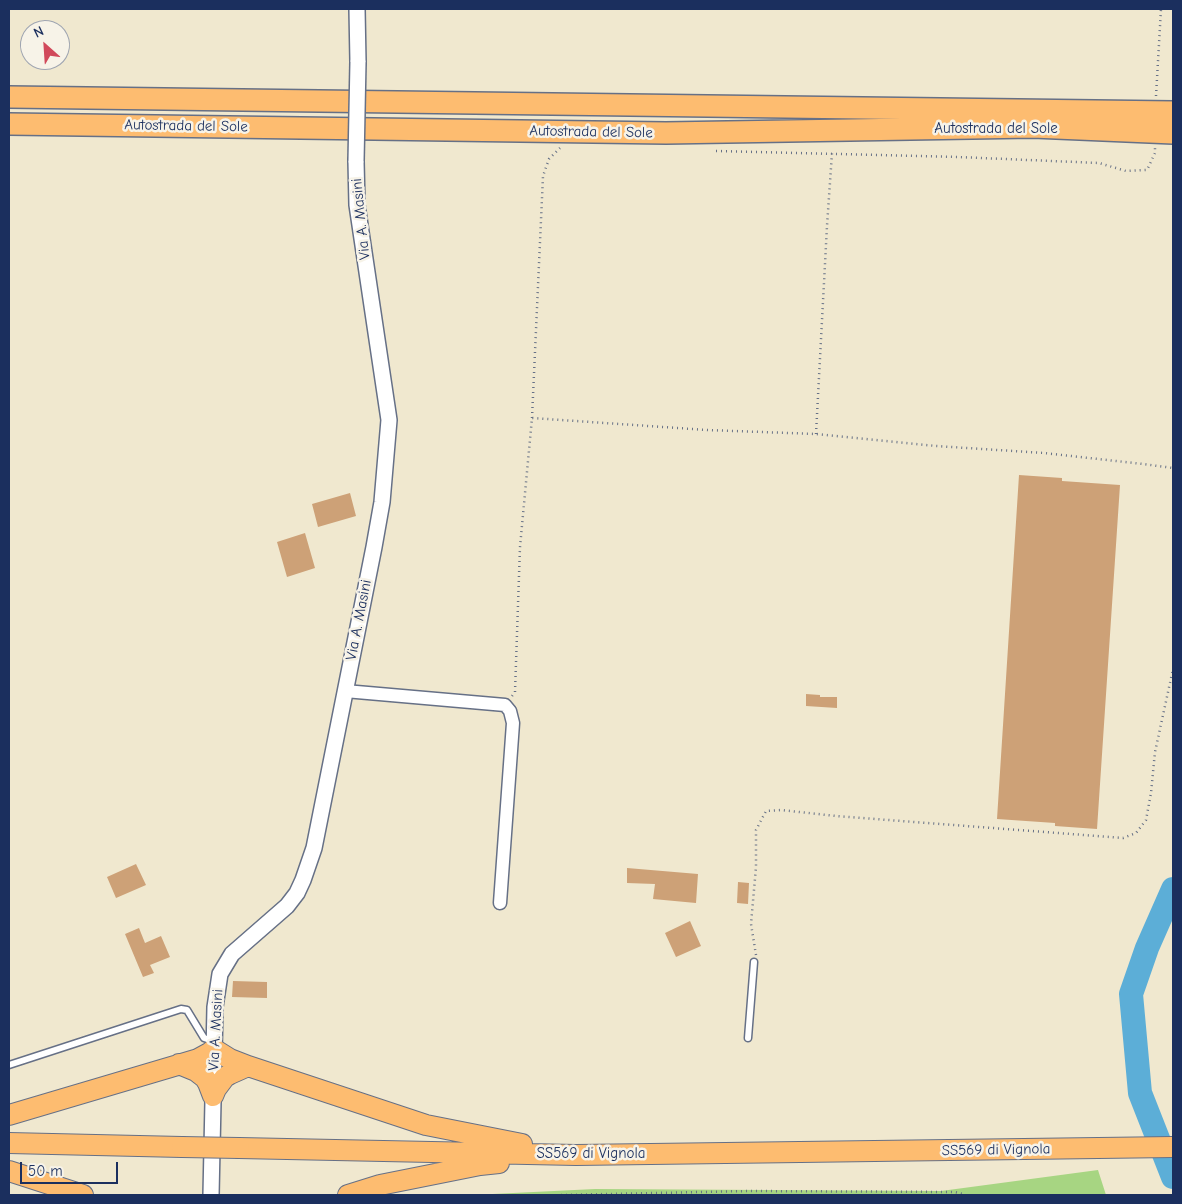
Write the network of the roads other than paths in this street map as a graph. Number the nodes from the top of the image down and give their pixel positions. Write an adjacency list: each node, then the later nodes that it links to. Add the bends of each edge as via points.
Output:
1 (357, 9): 6 (street, Via A. Masini, bridge, via 357,204 389,420 382,502)
2 (9, 97): 3 (highway, Autostrada del Sole)
3 (1173, 112)
4 (9, 124): 5 (highway, Autostrada del Sole, via 666,133 1033,127)
5 (1163, 136)
6 (345, 691): 7 (street, via 505,705 510,711 513,723); 10 (street, Via A. Masini, via 314,848 303,880 287,906 232,954 220,974 214,1007)
7 (500, 903)
8 (754, 962): 9 (lane)
9 (748, 1038)
10 (214, 1045): 11 (lane, via 204,1038 187,1010 181,1009); 12 (highway, via 209,1053 198,1059); 13 (highway, via 223,1055); 14 (street, Via A. Masini)
11 (9, 1064)
12 (179, 1064): 14 (highway, via 205,1078); 15 (highway)
13 (248, 1066): 14 (highway, via 225,1077); 18 (highway, via 426,1125)
14 (213, 1096): 21 (street, Via A. Masini)
15 (9, 1115)
16 (9, 1143): 18 (highway, SS569 di Vignola, bridge)
17 (1173, 1148): 18 (highway, SS569 di Vignola)
18 (576, 1155): 22 (highway, via 480,1165 380,1184)
19 (9, 1171): 20 (highway)
20 (83, 1195)
21 (211, 1195)
22 (348, 1195)

